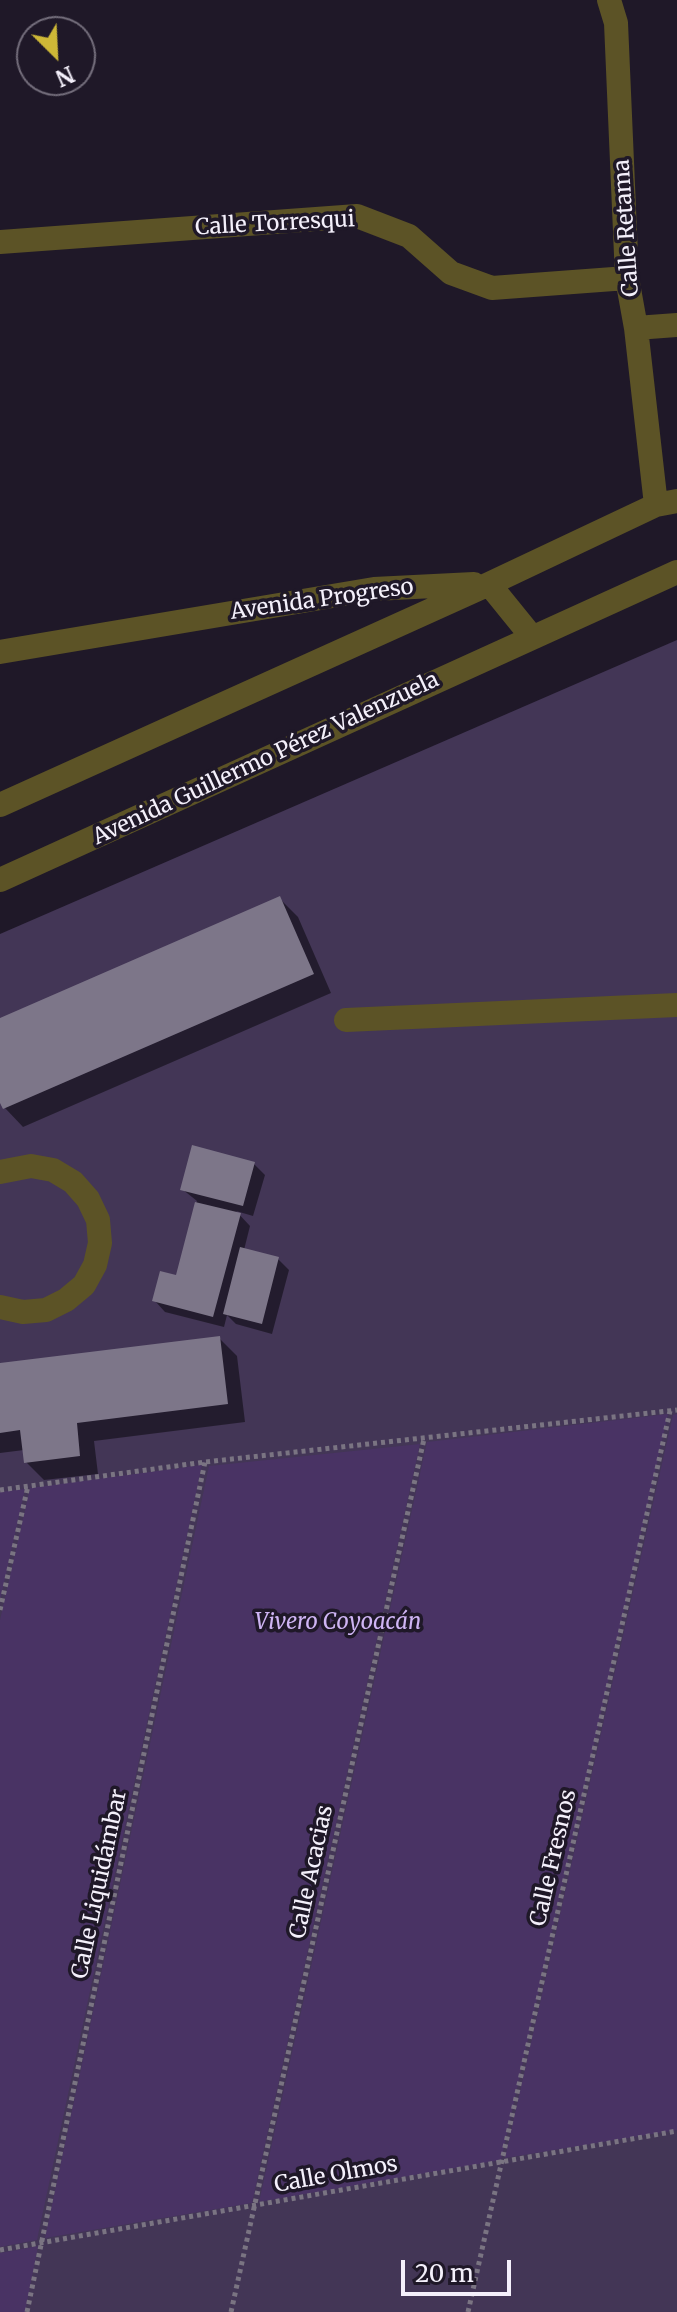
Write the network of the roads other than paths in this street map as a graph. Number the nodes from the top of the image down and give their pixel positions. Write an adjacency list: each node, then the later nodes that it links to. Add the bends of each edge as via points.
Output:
1 (609, 0): 3 (street, Calle Retama, via 616,23)
2 (0, 242): 3 (street, Calle Torresqui, via 357,216 409,236 451,273 492,288)
3 (627, 278): 5 (street, Calle Retama)
4 (677, 325): 5 (street)
5 (636, 328): 6 (street, Calle Retama)
6 (667, 503): 8 (street, Avenida Progreso)
7 (677, 572): 9 (street)
8 (489, 584): 9 (street); 10 (street, Avenida Progreso, via 374,589); 11 (street)
9 (532, 637): 12 (street, Avenida Guillermo Pérez Valenzuela)
10 (0, 652)
11 (0, 805)
12 (0, 880)
13 (677, 1005): 14 (street)
14 (346, 1020)
15 (3, 1168): 16 (street, via 53,1170 73,1182 98,1220 100,1243 84,1285 66,1300 46,1310)
16 (0, 1307)

